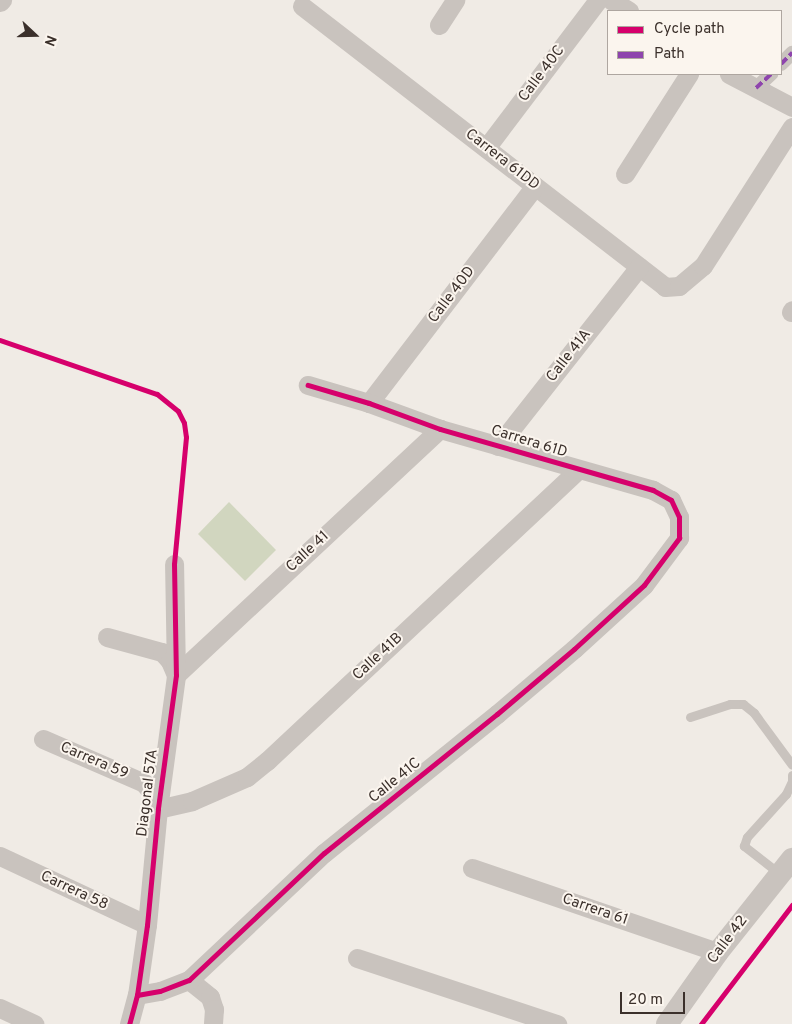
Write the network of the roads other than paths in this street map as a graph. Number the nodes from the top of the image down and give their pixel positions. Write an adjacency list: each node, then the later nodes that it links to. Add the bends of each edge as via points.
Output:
1 (455, 0): 6 (street)
2 (598, 0): 15 (street, Calle 40C)
3 (612, 0): 5 (street)
4 (302, 6): 15 (street, Carrera 61DD)
5 (627, 10)
6 (439, 25)
7 (792, 52): 8 (street)
8 (782, 63)
9 (688, 75): 16 (street)
10 (732, 75): 12 (street)
11 (769, 75): 12 (street)
12 (756, 88): 13 (street)
13 (792, 107)
14 (792, 127): 18 (street, Carrera 61DD, via 703,266 679,286 665,287)
15 (486, 148): 17 (street, Carrera 61DD)
16 (625, 174)
17 (535, 186): 18 (street, Carrera 61DD); 20 (street, Calle 40D)
18 (639, 267): 22 (street, Calle 41A)
19 (308, 385): 20 (street, Carrera 61D)
20 (369, 403): 21 (street, Carrera 61D)
21 (440, 429): 22 (street, Carrera 61D); 27 (street, Calle 41)
22 (498, 446): 23 (street, Carrera 61D)
23 (578, 470): 25 (street, Carrera 61D, via 653,490 671,500 679,517 679,538); 32 (street, Calle 41B, via 267,761 247,777 224,788 192,801)
24 (174, 564): 27 (street, Diagonal 57A)
25 (658, 567): 39 (street, Calle 41C, via 574,649 324,853)
26 (107, 637): 27 (street, via 162,652)
27 (176, 675): 32 (street, Diagonal 57A)
28 (690, 717): 30 (lane, via 730,704 743,704 754,713)
29 (43, 739): 32 (street, Carrera 59, via 144,783 153,794)
30 (792, 765)
31 (792, 774): 34 (lane, via 786,794 747,836 744,846)
32 (158, 809): 36 (street, Diagonal 57A)
33 (0, 856): 36 (street, Carrera 58)
34 (786, 866): 37 (street, Calle 42)
35 (472, 868): 37 (street, Carrera 61)
36 (147, 925): 40 (street, Diagonal 57A)
37 (718, 952): 46 (street, Calle 42)
38 (357, 958): 45 (street)
39 (189, 980): 40 (street, Calle 41C); 44 (street, via 210,997 214,1009)
40 (137, 995): 43 (street, Diagonal 57A)
41 (0, 1008): 42 (street)
42 (34, 1024)
43 (129, 1024)
44 (213, 1024)
45 (557, 1024)
46 (667, 1024)

